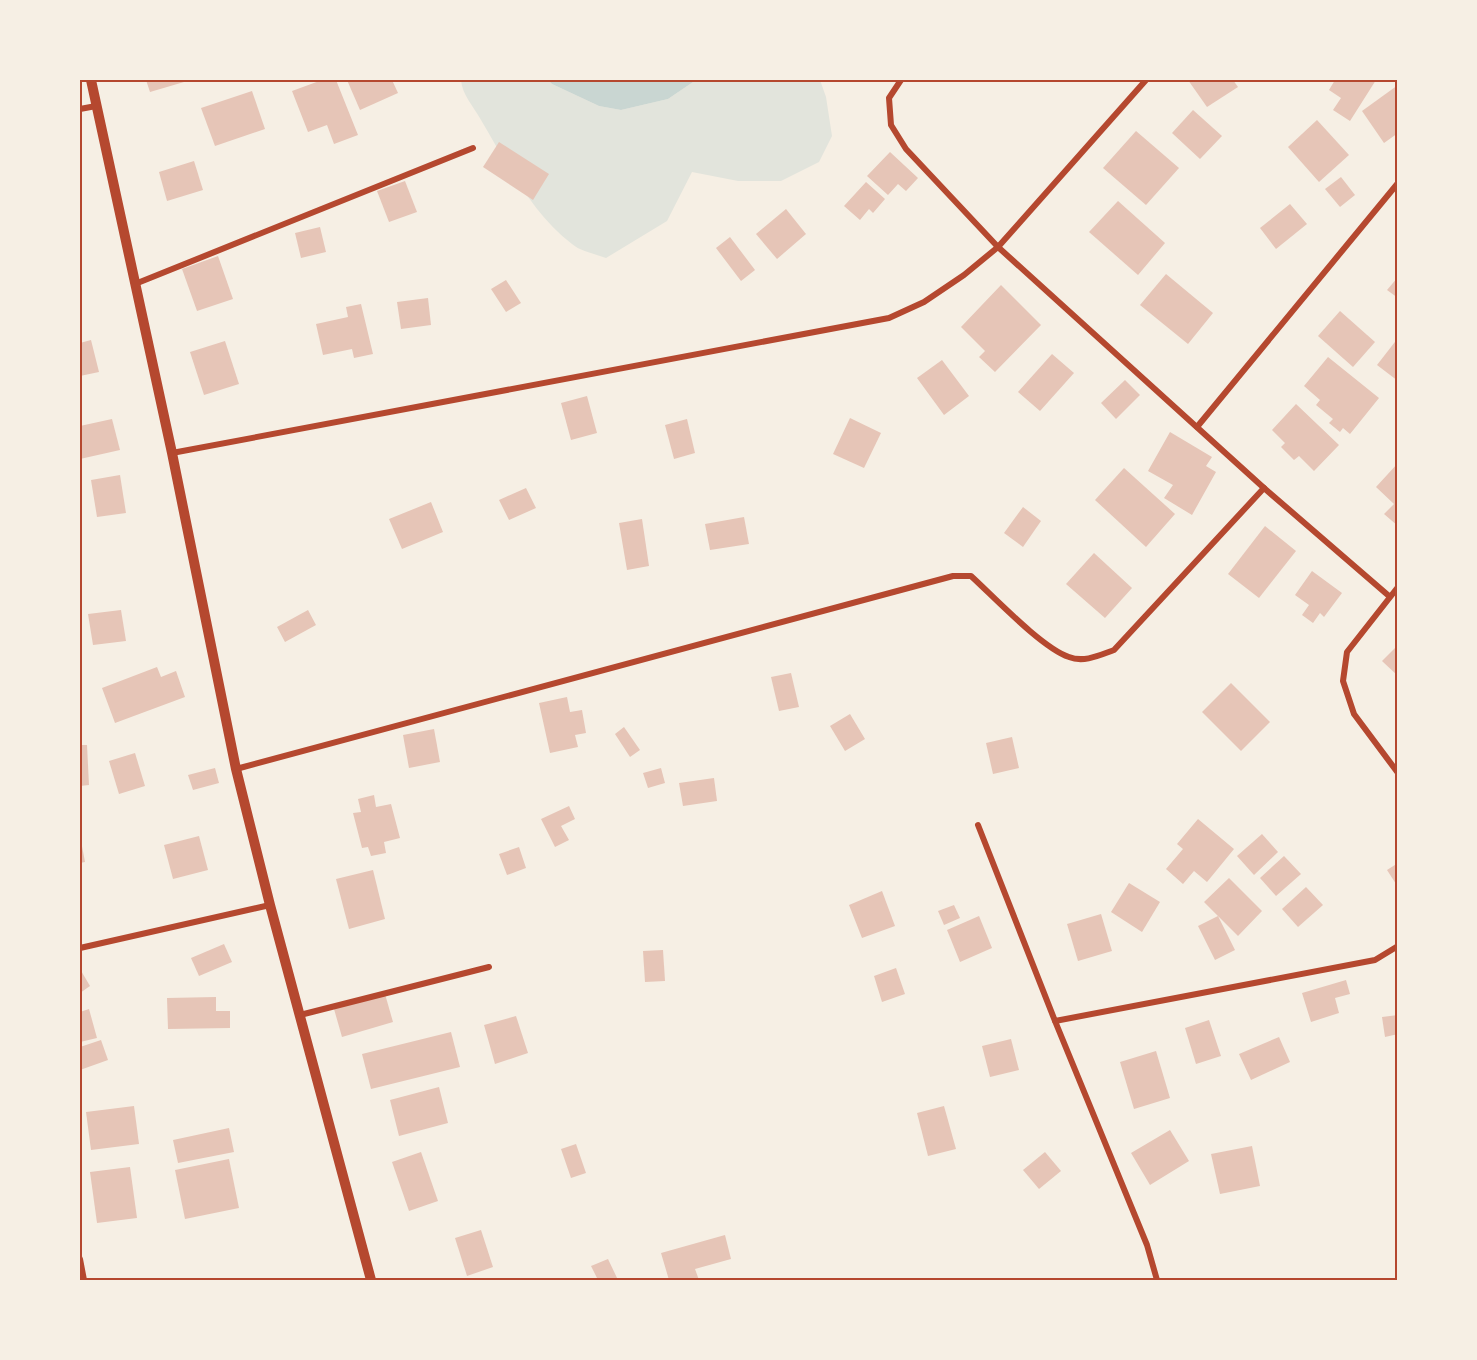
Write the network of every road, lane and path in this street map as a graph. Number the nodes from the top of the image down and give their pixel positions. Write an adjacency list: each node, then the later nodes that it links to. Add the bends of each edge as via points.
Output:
1 (90, 80): 4 (street)
2 (901, 80): 8 (street, via 889,98 891,125 906,149)
3 (1146, 80): 8 (street)
4 (96, 106): 5 (street); 9 (street)
5 (80, 109)
6 (473, 148): 9 (street)
7 (1398, 183): 10 (street)
8 (998, 247): 10 (street); 11 (street, via 924,302 889,318)
9 (135, 284): 11 (street)
10 (1197, 427): 12 (street)
11 (172, 453): 15 (street)
12 (1264, 488): 14 (street); 15 (street, via 1114,650 1092,658 1070,658 1042,642 971,576 953,576)
13 (1398, 587): 14 (street)
14 (1389, 596): 16 (street, via 1347,652 1342,681 1354,714)
15 (236, 769): 18 (street)
16 (1398, 773)
17 (978, 825): 23 (street)
18 (270, 905): 20 (street); 22 (street)
19 (1398, 946): 23 (street, via 1375,960)
20 (80, 948)
21 (489, 967): 22 (street)
22 (300, 1015): 26 (street)
23 (1055, 1021): 27 (street, via 1147,1245)
24 (80, 1259): 25 (street)
25 (84, 1281)
26 (371, 1281)
27 (1157, 1281)

